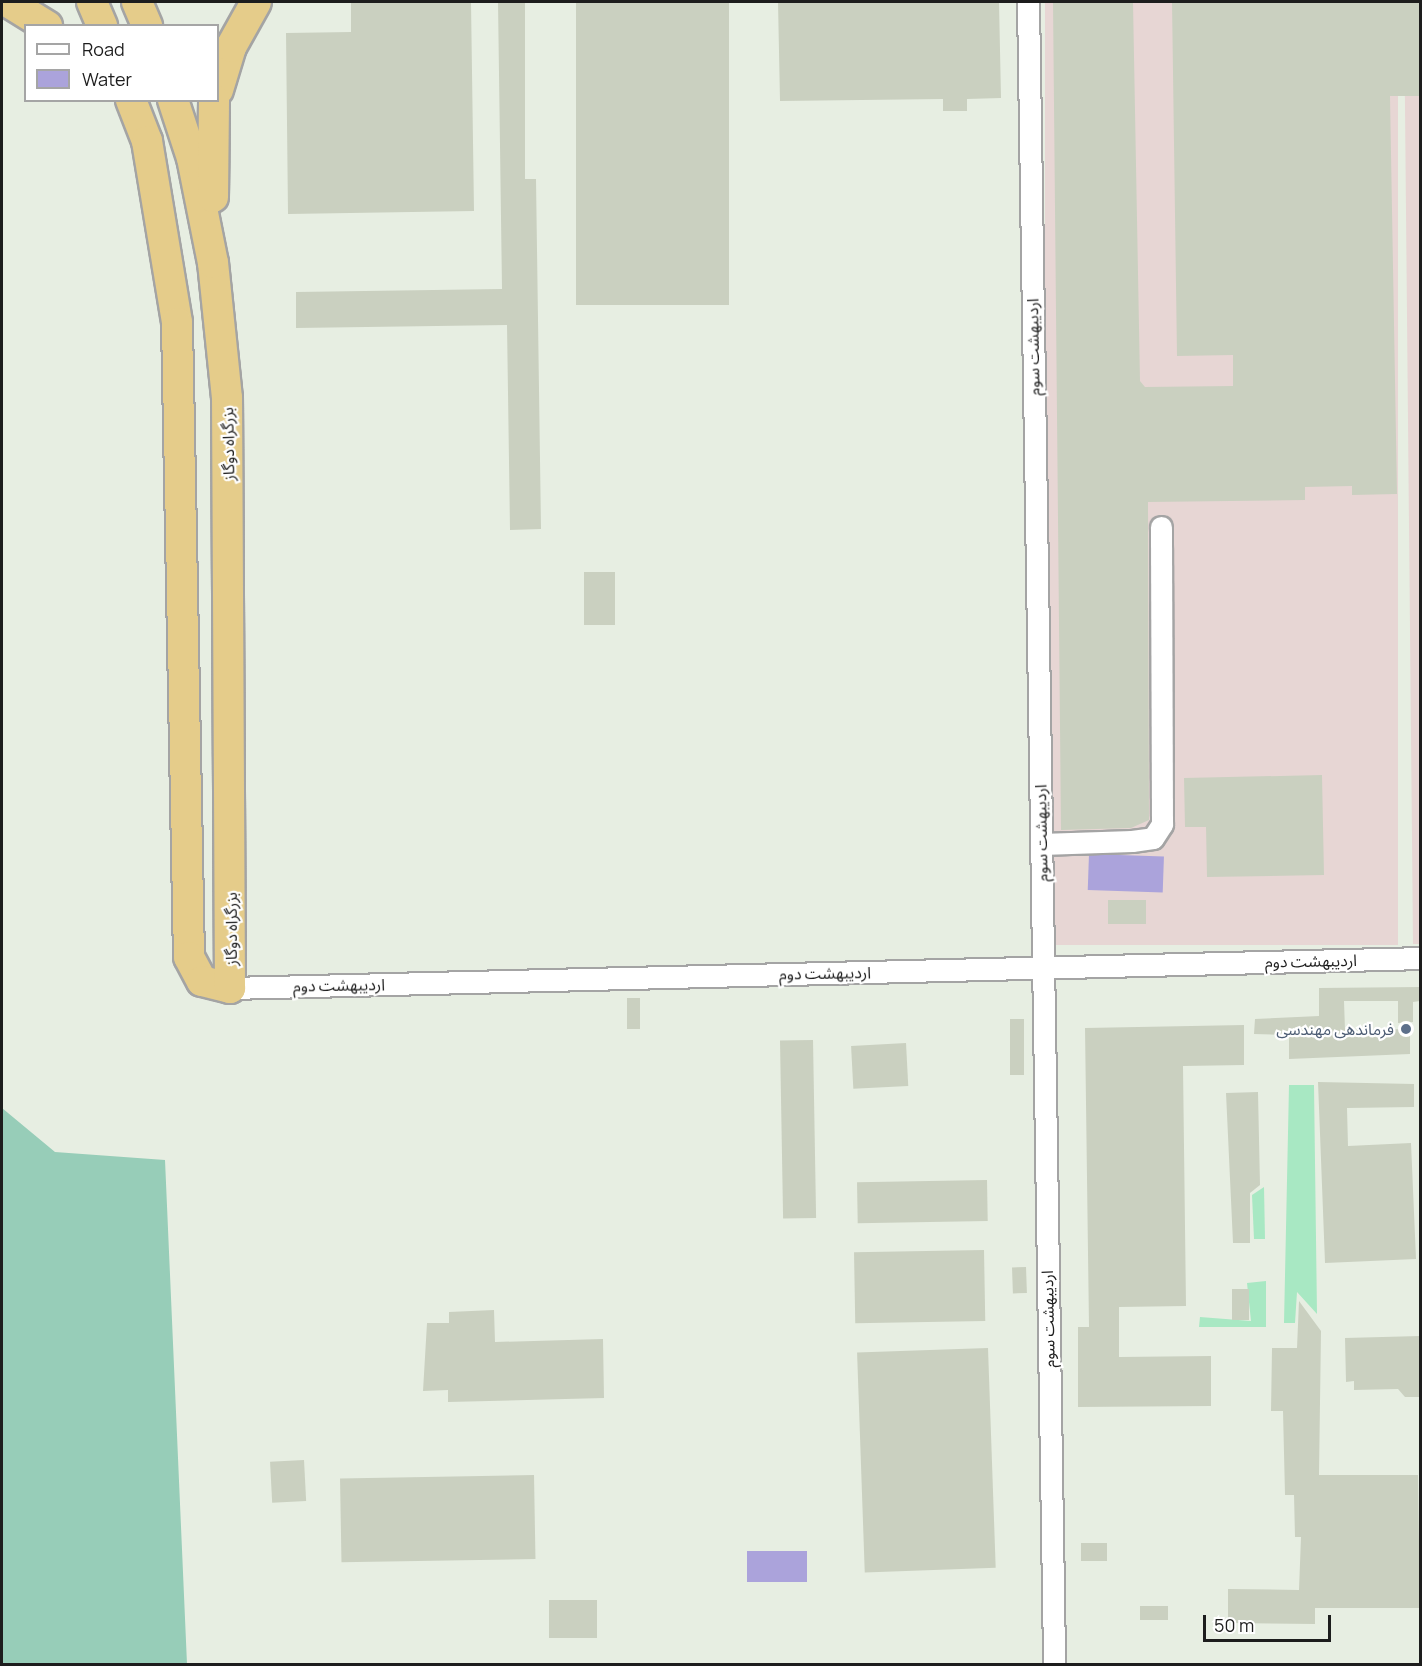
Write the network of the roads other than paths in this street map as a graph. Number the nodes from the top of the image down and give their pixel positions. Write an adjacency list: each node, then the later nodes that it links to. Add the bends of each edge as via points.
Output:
1 (8, 2): 6 (highway)
2 (92, 2): 7 (highway)
3 (137, 2): 8 (highway)
4 (256, 2): 9 (highway, via 231,47)
5 (1028, 2): 17 (street, اردیبهشت سوم)
6 (44, 24)
7 (101, 24)
8 (146, 24)
9 (219, 87)
10 (110, 102): 14 (highway)
11 (132, 102): 14 (highway, بزرگراه دوگاز, via 147,141)
12 (174, 102): 15 (highway, بزرگراه دوگاز, via 192,158)
13 (214, 102): 15 (highway)
14 (162, 229): 20 (highway, بزرگراه دوگاز, via 177,323 189,957 202,981)
15 (213, 263): 20 (highway, بزرگراه دوگاز, via 227,398 232,593)
16 (1161, 527): 17 (street, via 1162,824 1153,837 1132,841)
17 (1041, 844): 19 (street, اردیبهشت سوم)
18 (1420, 958): 19 (street, اردیبهشت دوم)
19 (1043, 967): 20 (street, اردیبهشت دوم); 21 (street, اردیبهشت سوم)
20 (230, 988)
21 (1054, 1665)

